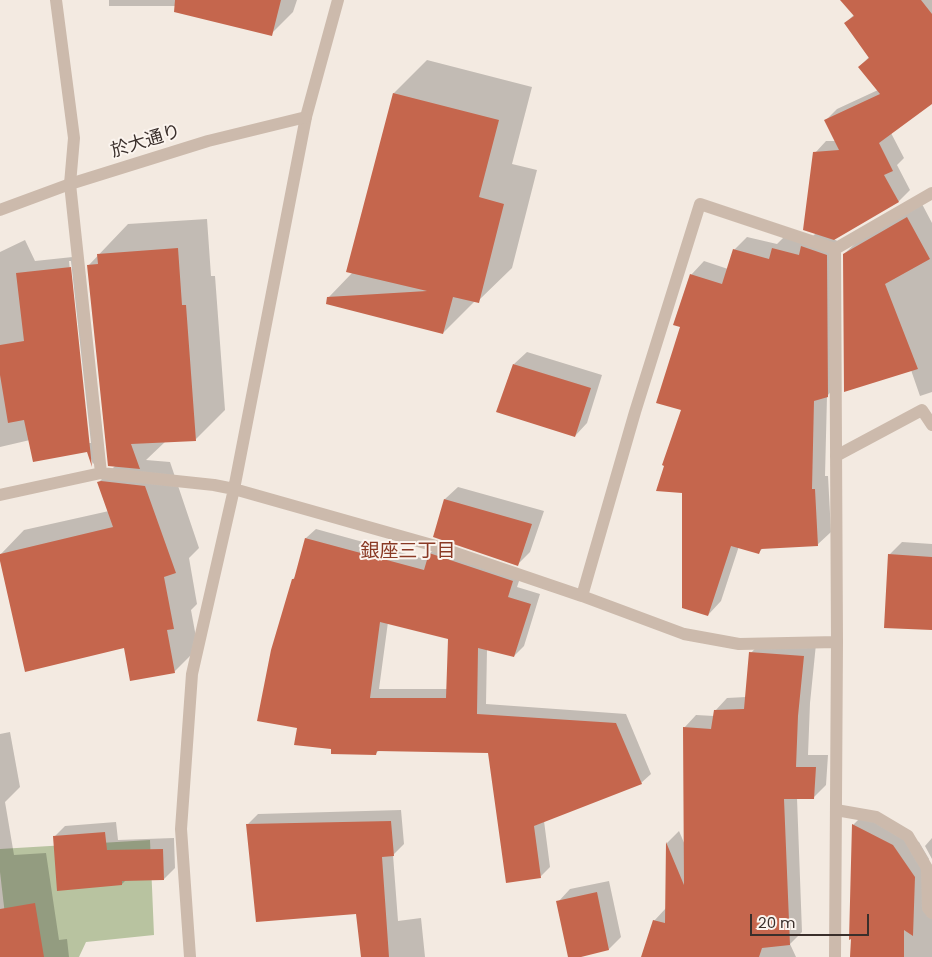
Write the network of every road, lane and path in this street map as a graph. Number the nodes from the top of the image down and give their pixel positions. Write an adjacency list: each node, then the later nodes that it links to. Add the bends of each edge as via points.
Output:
1 (56, 0): 4 (street, via 74,138)
2 (338, 0): 3 (street)
3 (306, 117): 4 (street, 於大通り, via 208,141); 11 (street)
4 (70, 184): 6 (street, 於大通り); 10 (street)
5 (932, 193): 7 (street)
6 (0, 210)
7 (835, 249): 9 (street); 13 (street, via 700,204)
8 (932, 425): 9 (street, via 922,410)
9 (836, 456): 14 (street)
10 (101, 473): 11 (street); 12 (street)
11 (234, 489): 13 (street, via 432,545); 17 (street, via 192,674 181,829)
12 (0, 495)
13 (582, 596): 14 (street, via 684,634 739,644)
14 (837, 642): 15 (street)
15 (836, 810): 16 (street, via 876,817 908,836 927,868 928,908); 18 (street)
16 (932, 913)
17 (190, 957)
18 (835, 957)

